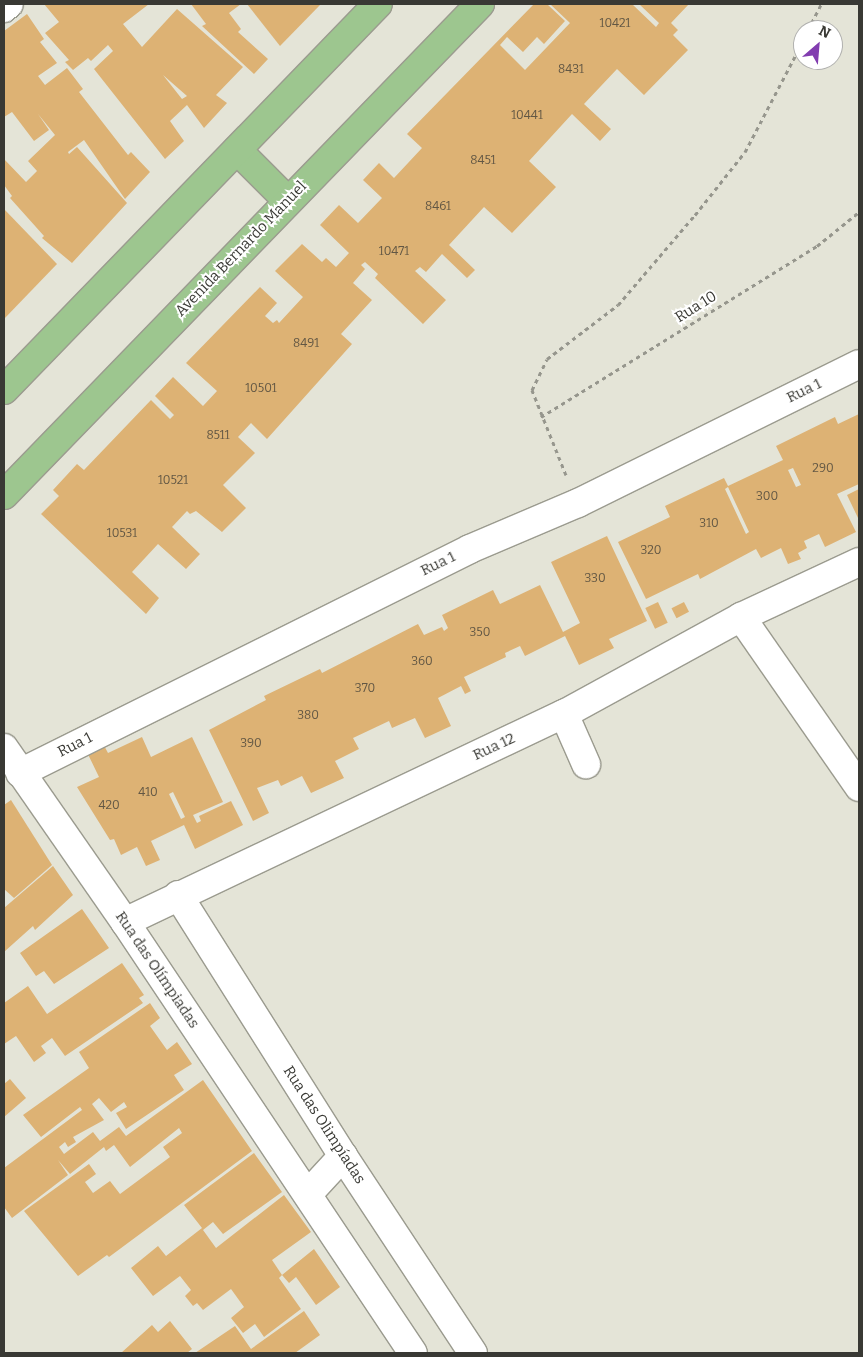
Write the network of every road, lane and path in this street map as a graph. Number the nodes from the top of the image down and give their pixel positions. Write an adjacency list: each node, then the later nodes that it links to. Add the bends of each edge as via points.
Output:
1 (10, 4): 5 (street)
2 (378, 4): 8 (main road)
3 (480, 4): 9 (main road, Avenida Bernardo Manuel)
4 (820, 4): 6 (path)
5 (4, 8)
6 (813, 20)
7 (793, 60): 13 (path, via 745,152 695,216 618,305 547,359 532,390)
8 (237, 150): 9 (main road); 12 (main road)
9 (288, 202): 14 (main road, Avenida Bernardo Manuel)
10 (859, 212): 13 (path, Rua 10, via 817,246)
11 (859, 364): 15 (street, Rua 1)
12 (4, 390)
13 (540, 417): 15 (path)
14 (4, 495)
15 (578, 503): 21 (street, Rua 1, via 470,549)
16 (859, 562): 17 (street, Rua 12)
17 (741, 617): 18 (street, Rua 12); 22 (street)
18 (564, 714): 20 (street); 23 (street, Rua 12)
19 (4, 748): 21 (street, Rua das Olímpiadas)
20 (586, 764)
21 (20, 773): 24 (street, Rua das Olímpiadas)
22 (859, 787)
23 (178, 895): 24 (street, Rua 12); 25 (street, Rua das Olimpíadas)
24 (125, 922): 26 (street, Rua das Olímpiadas)
25 (343, 1156): 26 (street); 28 (street, Rua das Olimpíadas)
26 (308, 1194): 27 (street, Rua das Olímpiadas)
27 (413, 1353)
28 (473, 1353)

